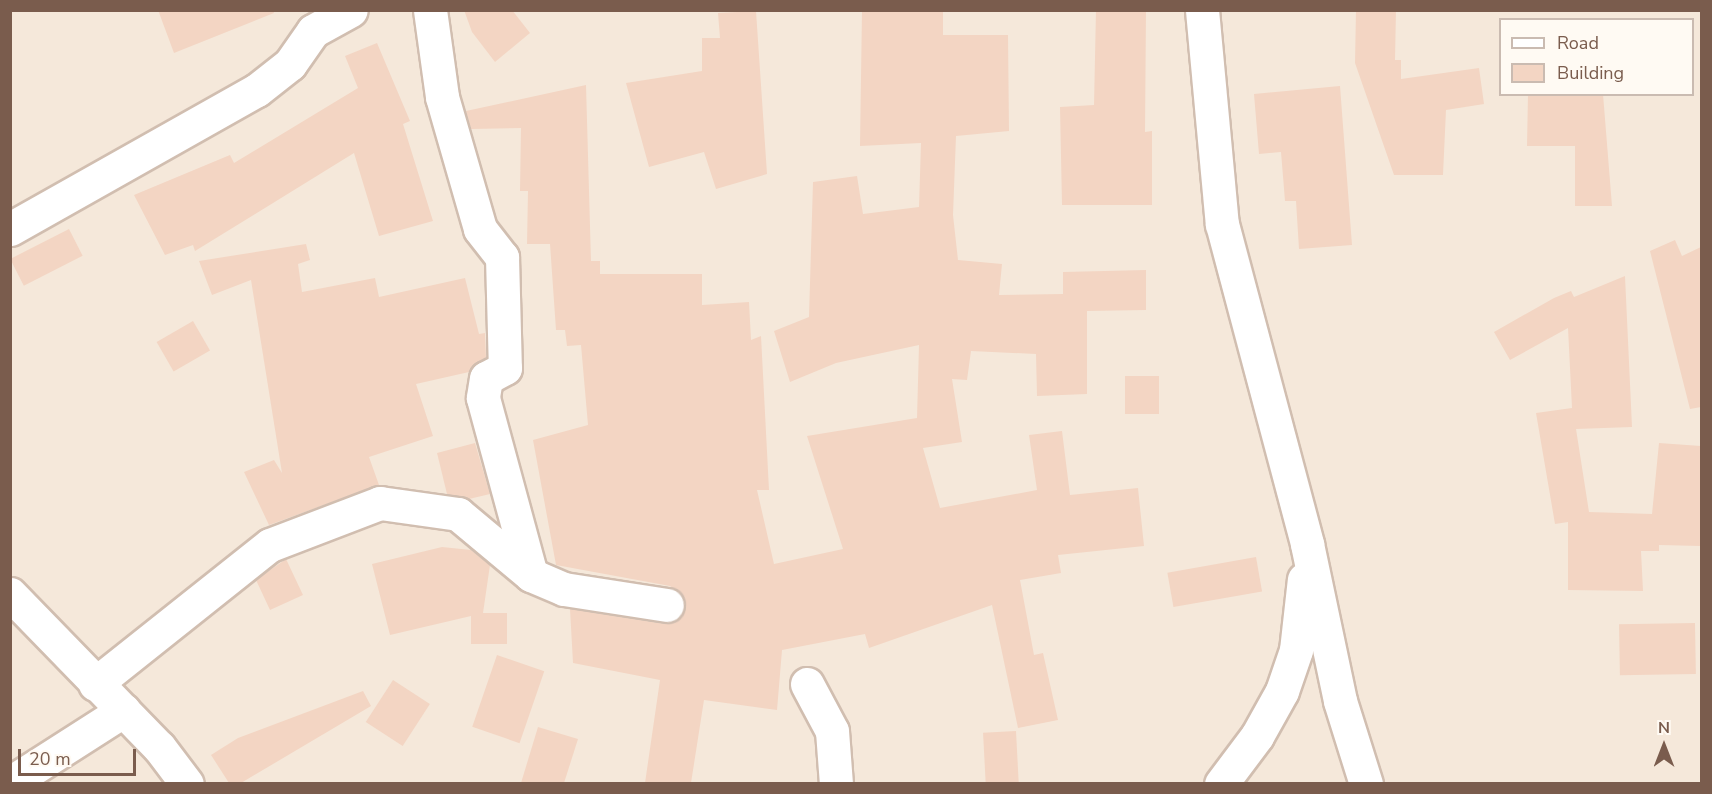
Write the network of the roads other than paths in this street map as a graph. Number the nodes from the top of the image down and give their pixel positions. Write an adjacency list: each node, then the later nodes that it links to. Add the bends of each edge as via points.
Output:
1 (351, 10): 4 (street, via 313,31 290,64 257,90)
2 (430, 10): 6 (street, via 442,97 477,218 501,257 505,368 486,378 483,398)
3 (1202, 10): 5 (street, via 1222,224)
4 (10, 228)
5 (1307, 544): 15 (street, via 1293,660 1257,736); 16 (street, via 1340,701)
6 (531, 575): 8 (street, via 564,589); 9 (street, via 458,514 380,503 270,545)
7 (10, 594): 9 (street)
8 (667, 605)
9 (95, 684): 11 (street)
10 (807, 684): 14 (street, via 832,731)
11 (124, 710): 12 (street); 13 (street)
12 (10, 783)
13 (187, 783)
14 (836, 783)
15 (1221, 783)
16 (1366, 783)

